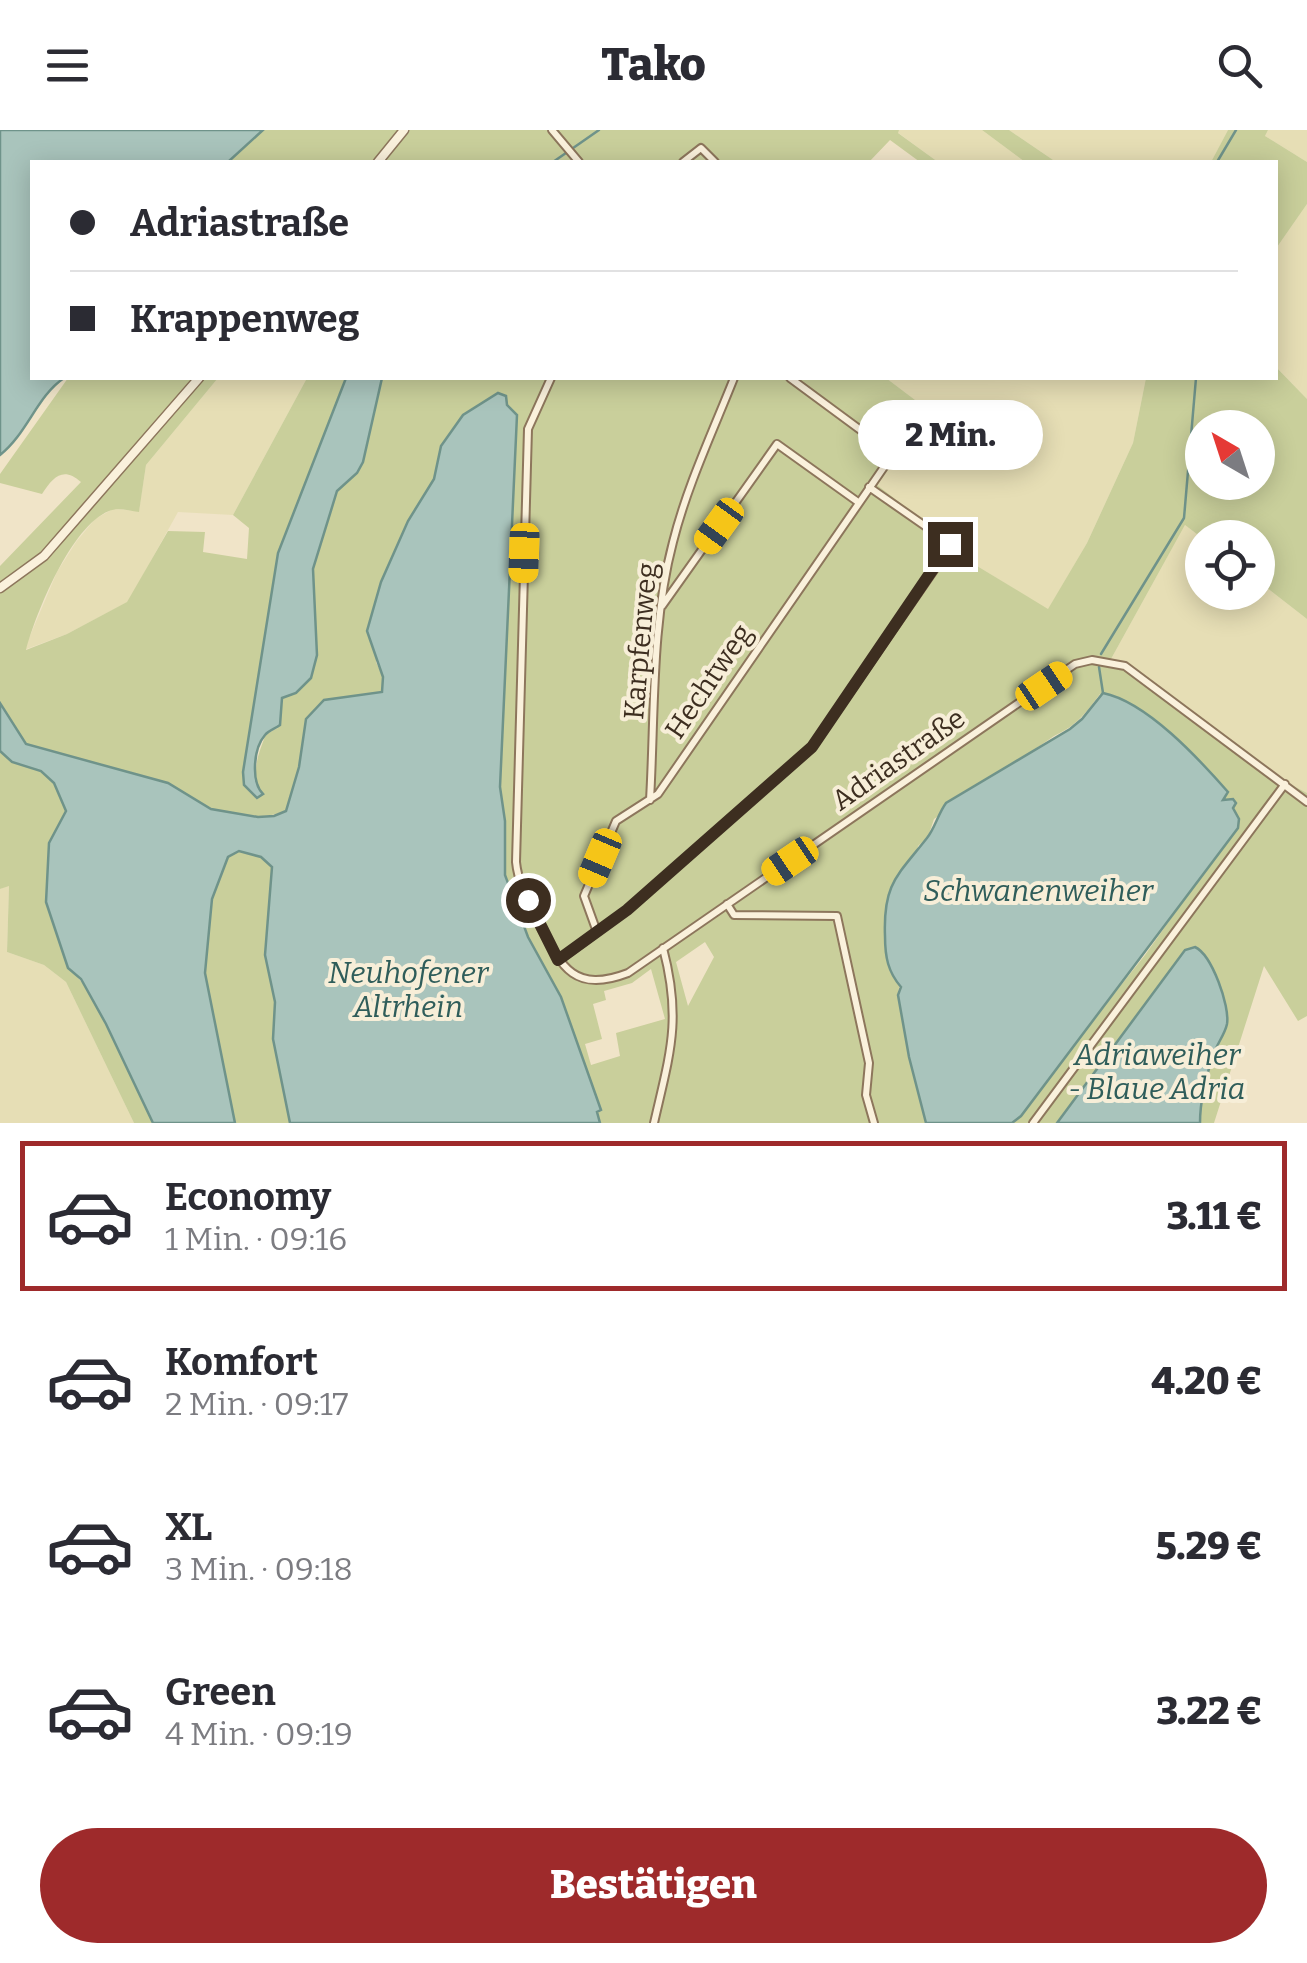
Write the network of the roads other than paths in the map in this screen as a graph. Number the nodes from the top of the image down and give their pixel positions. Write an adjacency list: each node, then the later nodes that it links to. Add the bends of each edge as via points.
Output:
1 (404, 130): 3 (street)
2 (552, 130): 4 (street)
3 (380, 160)
4 (577, 160)
5 (686, 160): 6 (street, via 701,148)
6 (713, 160)
7 (197, 380): 13 (street, via 44,556)
8 (550, 380): 21 (street, via 528,430 515,842 518,874)
9 (733, 380): 14 (street, Karpfenweg, via 679,522)
10 (793, 380): 11 (street, Hechtweg, via 893,454)
11 (870, 487): 12 (street, Hechtweg); 19 (street, via 950,548 812,747)
12 (858, 502): 14 (street, via 777,444); 16 (street, Hechtweg)
13 (0, 588)
14 (660, 608): 16 (street, Karpfenweg)
15 (1285, 784): 17 (street, Adriastraße); 18 (street, Adriastraße, via 1125,666 1092,660 1075,664); 24 (street)
16 (650, 800): 19 (street, Hechtweg, via 616,821 586,890)
17 (1307, 802)
18 (727, 904): 20 (street, Adriastraße); 23 (street, via 734,916 837,916 869,1064 866,1095)
19 (597, 932): 21 (street)
20 (663, 948): 21 (street, Adriastraße, via 628,972 596,981 579,978); 22 (street, via 676,1020)
21 (558, 960)
22 (654, 1123)
23 (874, 1123)
24 (1033, 1123)

